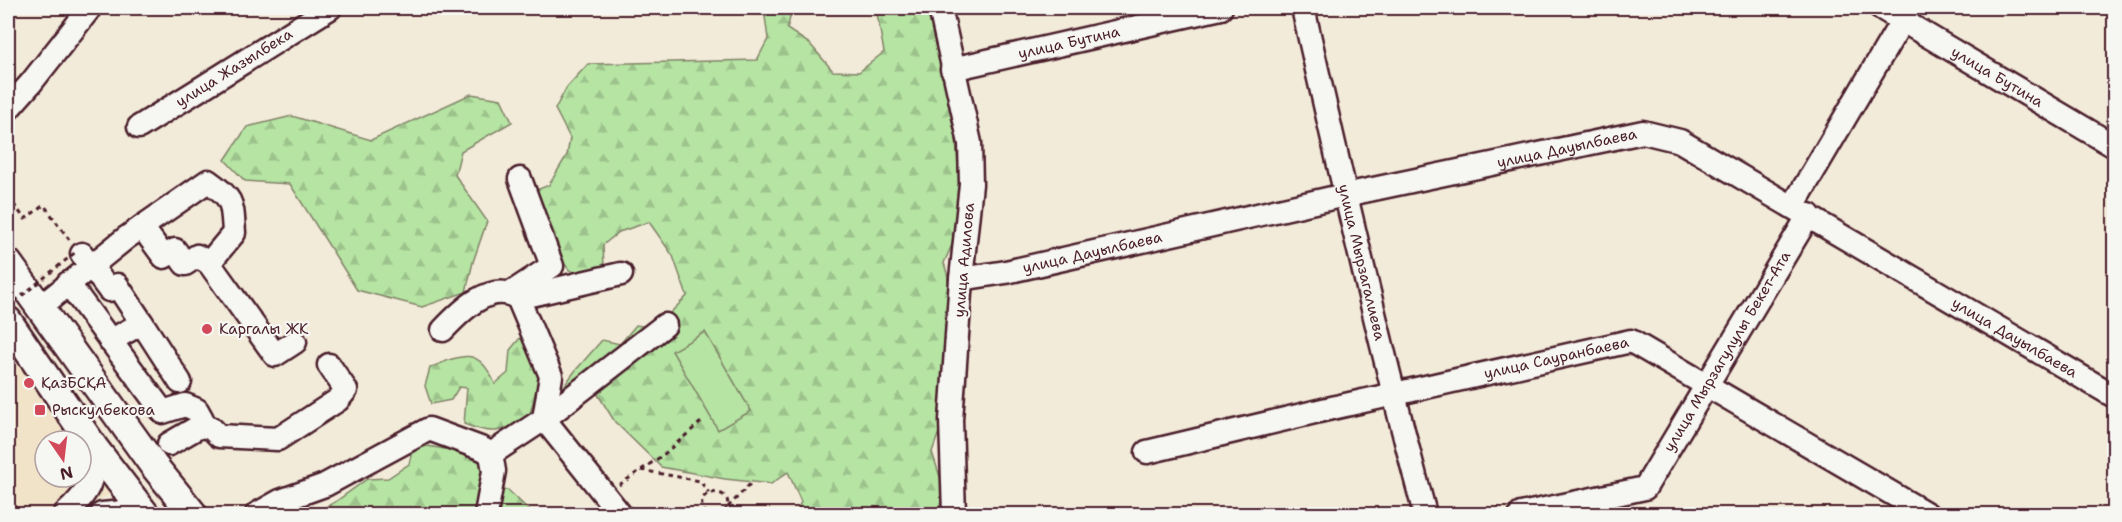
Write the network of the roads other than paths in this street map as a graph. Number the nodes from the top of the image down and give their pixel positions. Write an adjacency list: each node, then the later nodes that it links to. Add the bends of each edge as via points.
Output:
1 (90, 8): 9 (street)
2 (330, 8): 10 (street, улица Жазылбека)
3 (940, 8): 8 (street, улица Адилова)
4 (1221, 8): 8 (street, улица Бутина)
5 (1303, 8): 13 (street, улица Мырзагалиева)
6 (1881, 8): 7 (street, улица Бутина)
7 (1906, 14): 11 (street, улица Бутина); 14 (street, улица Мырзагулулы Бекет-Ата)
8 (952, 69): 22 (street, улица Адилова, via 970,143)
9 (8, 109)
10 (139, 127)
11 (2115, 146)
12 (520, 180): 23 (street, via 552,266)
13 (1345, 195): 14 (street, улица Дауылбаева, via 1643,132 1680,141); 22 (street, улица Дауылбаева); 36 (street, улица Мырзагалиева)
14 (1801, 211): 35 (street, улица Мырзагулулы Бекет-Ата); 37 (street, улица Дауылбаева)
15 (142, 227): 17 (street, via 164,257 175,250 185,264 197,256); 17 (street, via 208,181 227,194 234,233); 18 (street)
16 (8, 254): 19 (street)
17 (209, 262): 30 (street, via 275,356)
18 (91, 265): 21 (street, via 82,253); 26 (street, via 109,290 117,285)
19 (14, 272): 24 (main road)
20 (621, 274): 23 (street)
21 (62, 278): 24 (street); 29 (street)
22 (961, 279): 51 (street, улица Адилова, via 951,420)
23 (514, 296): 28 (street, via 497,292 464,308); 38 (street, via 551,376)
24 (39, 308): 47 (main road)
25 (8, 319): 41 (main road)
26 (142, 323): 29 (street); 31 (street)
27 (665, 325): 38 (street)
28 (443, 330)
29 (110, 341): 33 (street)
30 (294, 342)
31 (167, 363): 33 (street); 34 (street)
32 (329, 365): 39 (street, via 346,390 338,400 278,439 219,436 211,428)
33 (138, 379): 39 (street, via 163,412 185,405 197,410 202,419)
34 (180, 382)
35 (1708, 386): 36 (street, улица Сауранбаева, via 1631,341); 53 (street, улица Мырзагулулы Бекет-Ата, via 1645,488); 54 (street, улица Сауранбаева)
36 (1393, 394): 42 (street, улица Сауранбаева); 52 (street, улица Мырзагалиева)
37 (2115, 396)
38 (544, 419): 43 (street); 50 (street)
39 (200, 426): 40 (street)
40 (169, 444)
41 (95, 448): 44 (street, via 90,486); 46 (main road)
42 (1147, 452)
43 (491, 454): 48 (street, via 429,429 325,485); 49 (street, via 494,471)
44 (65, 514)
45 (102, 514): 46 (street)
46 (144, 514)
47 (193, 514)
48 (256, 514)
49 (486, 514)
50 (620, 514)
51 (954, 514)
52 (1425, 514)
53 (1521, 514)
54 (1927, 514)

